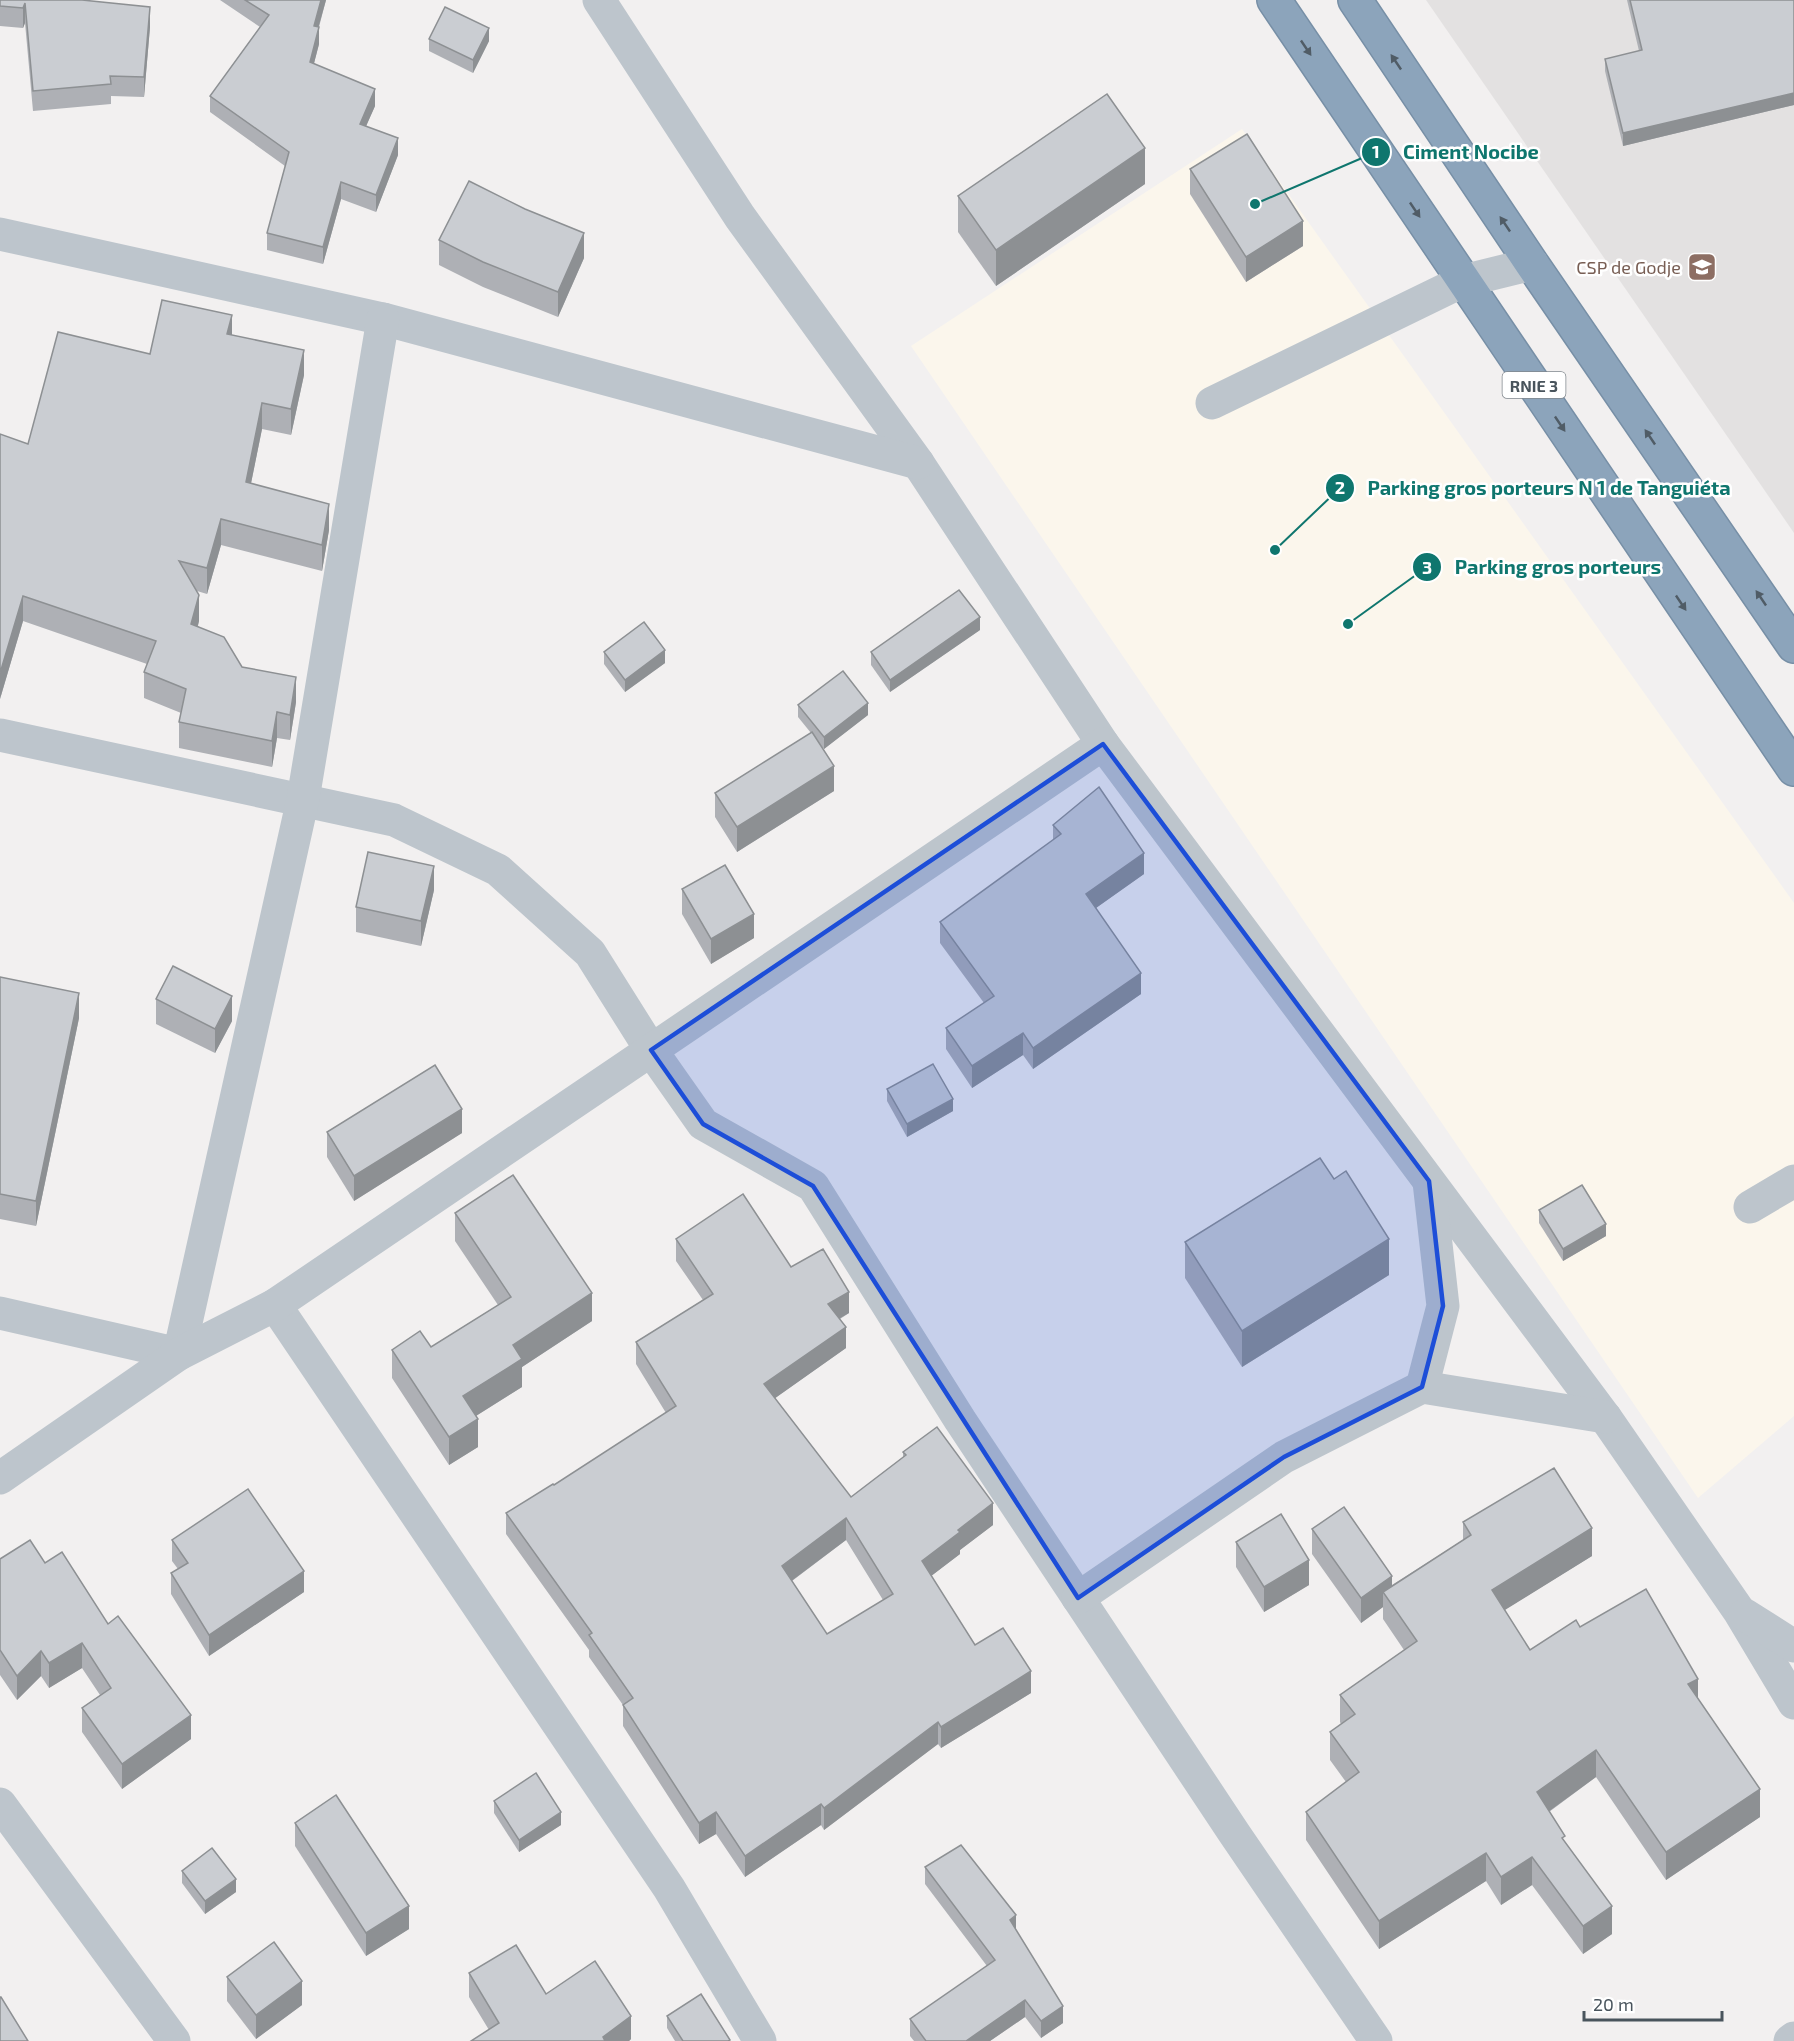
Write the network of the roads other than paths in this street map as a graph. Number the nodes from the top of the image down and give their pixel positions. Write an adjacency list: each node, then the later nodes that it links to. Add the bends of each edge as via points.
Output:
1 (599, 0): 9 (street, via 740,217)
2 (1274, 0): 6 (highway, RNIE 3, one-way to 6)
3 (1355, 0): 5 (highway, one-way to 3)
4 (0, 234): 7 (street)
5 (1532, 264): 6 (street); 10 (highway, one-way to 5)
6 (1463, 281): 8 (street); 13 (highway, RNIE 3, one-way to 13)
7 (383, 319): 9 (street); 14 (street)
8 (1212, 403)
9 (918, 463): 12 (street)
10 (1794, 646)
11 (0, 735): 14 (street)
12 (1103, 744): 15 (street); 16 (street)
13 (1794, 769)
14 (303, 799): 15 (street, via 394,819 498,870 590,953); 21 (street)
15 (651, 1050): 19 (street); 25 (street, via 703,1124 813,1186)
16 (1429, 1181): 22 (street, via 1443,1306); 23 (street)
17 (1794, 1181): 18 (street)
18 (1750, 1207)
19 (275, 1305): 21 (street); 32 (street, via 669,1888)
20 (0, 1313): 21 (street)
21 (179, 1354): 24 (street)
22 (1422, 1387): 23 (street); 25 (street, via 1284,1456)
23 (1605, 1417): 26 (street)
24 (0, 1478)
25 (1078, 1598): 33 (street)
26 (1739, 1611): 27 (street); 28 (street)
27 (1794, 1646)
28 (1794, 1702)
29 (0, 1804): 31 (street)
30 (1794, 2038): 34 (street)
31 (174, 2041)
32 (760, 2041)
33 (1376, 2041)
34 (1790, 2041)

